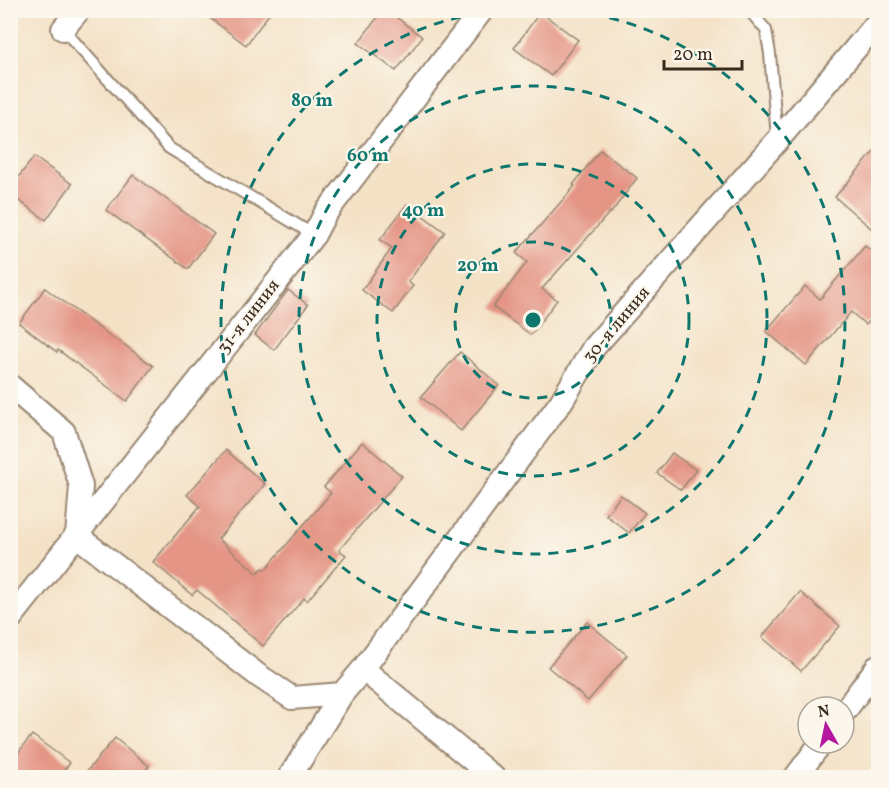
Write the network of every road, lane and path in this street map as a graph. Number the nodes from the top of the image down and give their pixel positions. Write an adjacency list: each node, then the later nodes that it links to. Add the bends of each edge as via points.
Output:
1 (79, 10): 5 (street)
2 (482, 10): 7 (street, 31-я линия, via 325,214)
3 (749, 10): 6 (lane, via 766,30)
4 (879, 22): 6 (street, 30-я линия)
5 (63, 29): 7 (lane, via 169,148)
6 (777, 141): 12 (street, 30-я линия, via 594,347 561,402)
7 (314, 235): 9 (street, 31-я линия)
8 (10, 386): 9 (street, via 64,432 81,486)
9 (77, 536): 10 (street, 31-я линия); 13 (street, via 292,698)
10 (10, 619)
11 (879, 666): 14 (street)
12 (360, 673): 13 (street, 30-я линия); 17 (street)
13 (342, 694): 16 (street, 30-я линия)
14 (856, 696)
15 (812, 755): 18 (street)
16 (289, 777)
17 (494, 777)
18 (795, 777)

